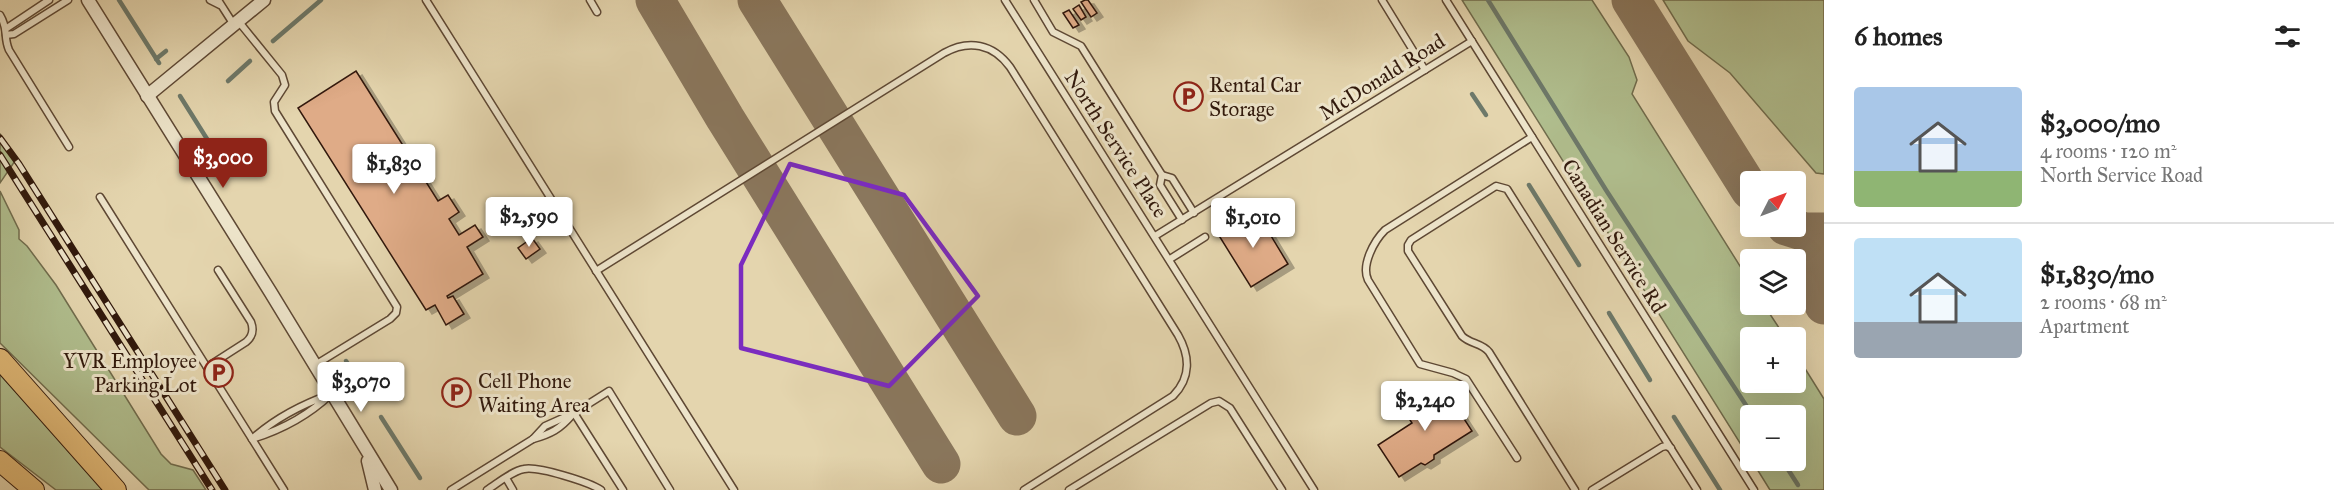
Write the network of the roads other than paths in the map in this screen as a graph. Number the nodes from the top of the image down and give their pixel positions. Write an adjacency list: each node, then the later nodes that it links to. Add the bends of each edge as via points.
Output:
1 (49, 0): 16 (lane)
2 (68, 0): 16 (lane, via 14,34)
3 (88, 0): 19 (street)
4 (210, 0): 11 (lane)
5 (264, 0): 15 (street)
6 (426, 0): 30 (lane)
7 (1005, 0): 26 (lane, North Service Place)
8 (1034, 0): 22 (lane, via 1053,32 1081,46)
9 (1382, 0): 18 (lane)
10 (1446, 0): 17 (lane, Canadian Service Rd)
11 (221, 2): 15 (lane)
12 (591, 2): 13 (lane)
13 (597, 12)
14 (0, 15): 16 (lane)
15 (237, 24): 19 (street); 32 (lane, via 282,75 285,85 274,102 275,111 397,307 390,319)
16 (7, 31): 21 (lane, via 9,50)
17 (1472, 41): 18 (lane, McDonald Road); 20 (lane, Canadian Service Rd)
18 (1425, 70): 24 (lane, McDonald Road)
19 (147, 96): 32 (street)
20 (1532, 137): 39 (lane, via 1384,230 1365,270 1420,364 1466,379); 61 (lane, Canadian Service Rd)
21 (69, 147)
22 (1162, 175): 24 (lane, via 1172,178); 25 (lane, via 1160,185)
23 (100, 197): 33 (lane)
24 (1194, 213): 25 (lane, McDonald Road)
25 (1182, 220): 26 (lane, McDonald Road)
26 (1155, 236): 28 (lane, North Service Place)
27 (1205, 237): 28 (lane)
28 (1170, 259): 57 (lane, North Service Place)
29 (218, 270): 33 (lane, via 253,330 246,342)
30 (596, 271): 54 (lane); 55 (lane, via 944,53 968,44 993,50 1010,67 1184,344 1187,360 1185,376 1173,396)
31 (0, 358): 42 (main road)
32 (314, 365): 34 (street)
33 (207, 367): 36 (lane)
34 (331, 394): 36 (lane, via 266,426); 37 (street)
35 (574, 413): 48 (lane, via 561,428 532,439); 52 (lane); 53 (lane, via 609,390)
36 (252, 439): 45 (lane)
37 (364, 448): 46 (street); 47 (street)
38 (1671, 449): 58 (lane, via 1507,189 1496,186 1411,240 1408,251 1462,336 1489,352); 59 (lane, via 1662,447); 60 (lane)
39 (1517, 458)
40 (0, 461): 44 (main road)
41 (506, 478): 49 (lane); 50 (lane); 51 (lane, via 522,469 532,469 583,481)
42 (114, 488)
43 (1072, 489): 56 (lane, via 1219,401 1230,408)
44 (34, 490)
45 (284, 490)
46 (375, 490)
47 (391, 490)
48 (451, 490)
49 (487, 490)
50 (513, 490)
51 (602, 490)
52 (623, 490)
53 (670, 490)
54 (734, 490)
55 (1024, 490)
56 (1282, 490)
57 (1314, 490)
58 (1575, 490)
59 (1592, 490)
60 (1697, 490)
61 (1754, 490)

